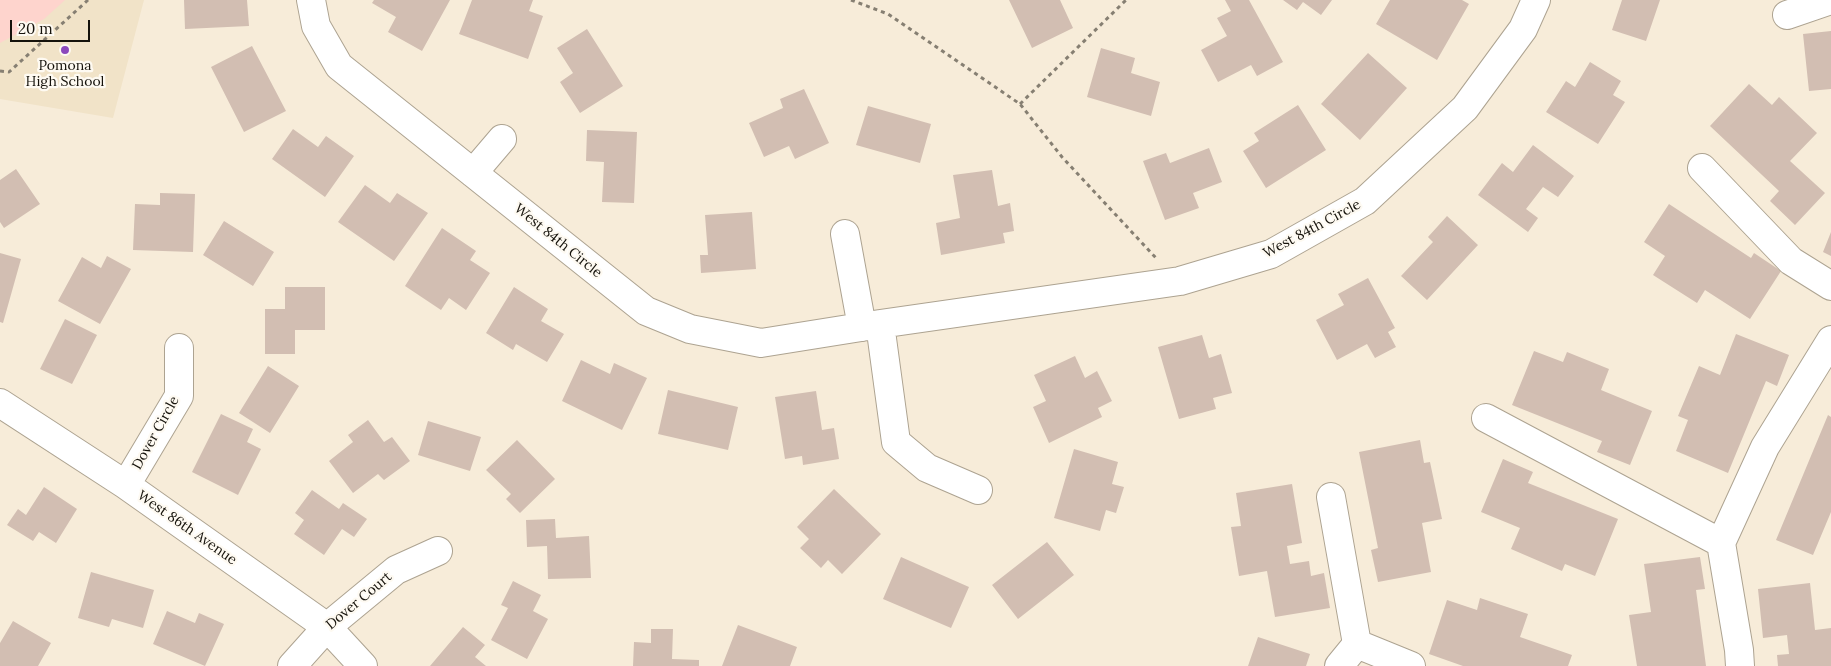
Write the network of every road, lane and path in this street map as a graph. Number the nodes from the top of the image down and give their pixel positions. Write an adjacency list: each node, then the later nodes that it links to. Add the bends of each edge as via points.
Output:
1 (88, 0): 8 (path, via 9,72)
2 (311, 0): 12 (street, West 84th Circle, via 316,26 339,66)
3 (851, 0): 9 (path, via 888,14)
4 (1126, 0): 9 (path)
5 (1536, 0): 14 (street, West 84th Circle, via 1523,29 1465,108 1365,201 1270,254)
6 (1831, 0): 7 (street)
7 (1787, 16)
8 (0, 71)
9 (1020, 104): 14 (path, via 1062,157)
10 (502, 139): 12 (street)
11 (1702, 168): 15 (street, via 1791,261)
12 (473, 173): 16 (street, West 84th Circle, via 646,311 690,329 761,343)
13 (845, 234): 16 (street)
14 (1180, 281): 16 (street, West 84th Circle)
15 (1831, 286)
16 (871, 325): 22 (street, via 896,442 927,468)
17 (1831, 340): 24 (street, via 1766,447)
18 (179, 348): 21 (street, Dover Circle, via 179,396)
19 (0, 404): 21 (street, West 86th Avenue)
20 (1486, 418): 24 (street)
21 (126, 486): 26 (street, West 86th Avenue)
22 (978, 490)
23 (1330, 496): 27 (street)
24 (1721, 544): 32 (street)
25 (438, 551): 26 (street, Dover Court, via 396,570)
26 (327, 627): 28 (street, Dover Court); 29 (street, West 86th Avenue)
27 (1357, 644): 30 (street); 31 (street)
28 (292, 666)
29 (364, 666)
30 (1339, 666)
31 (1411, 666)
32 (1740, 666)

